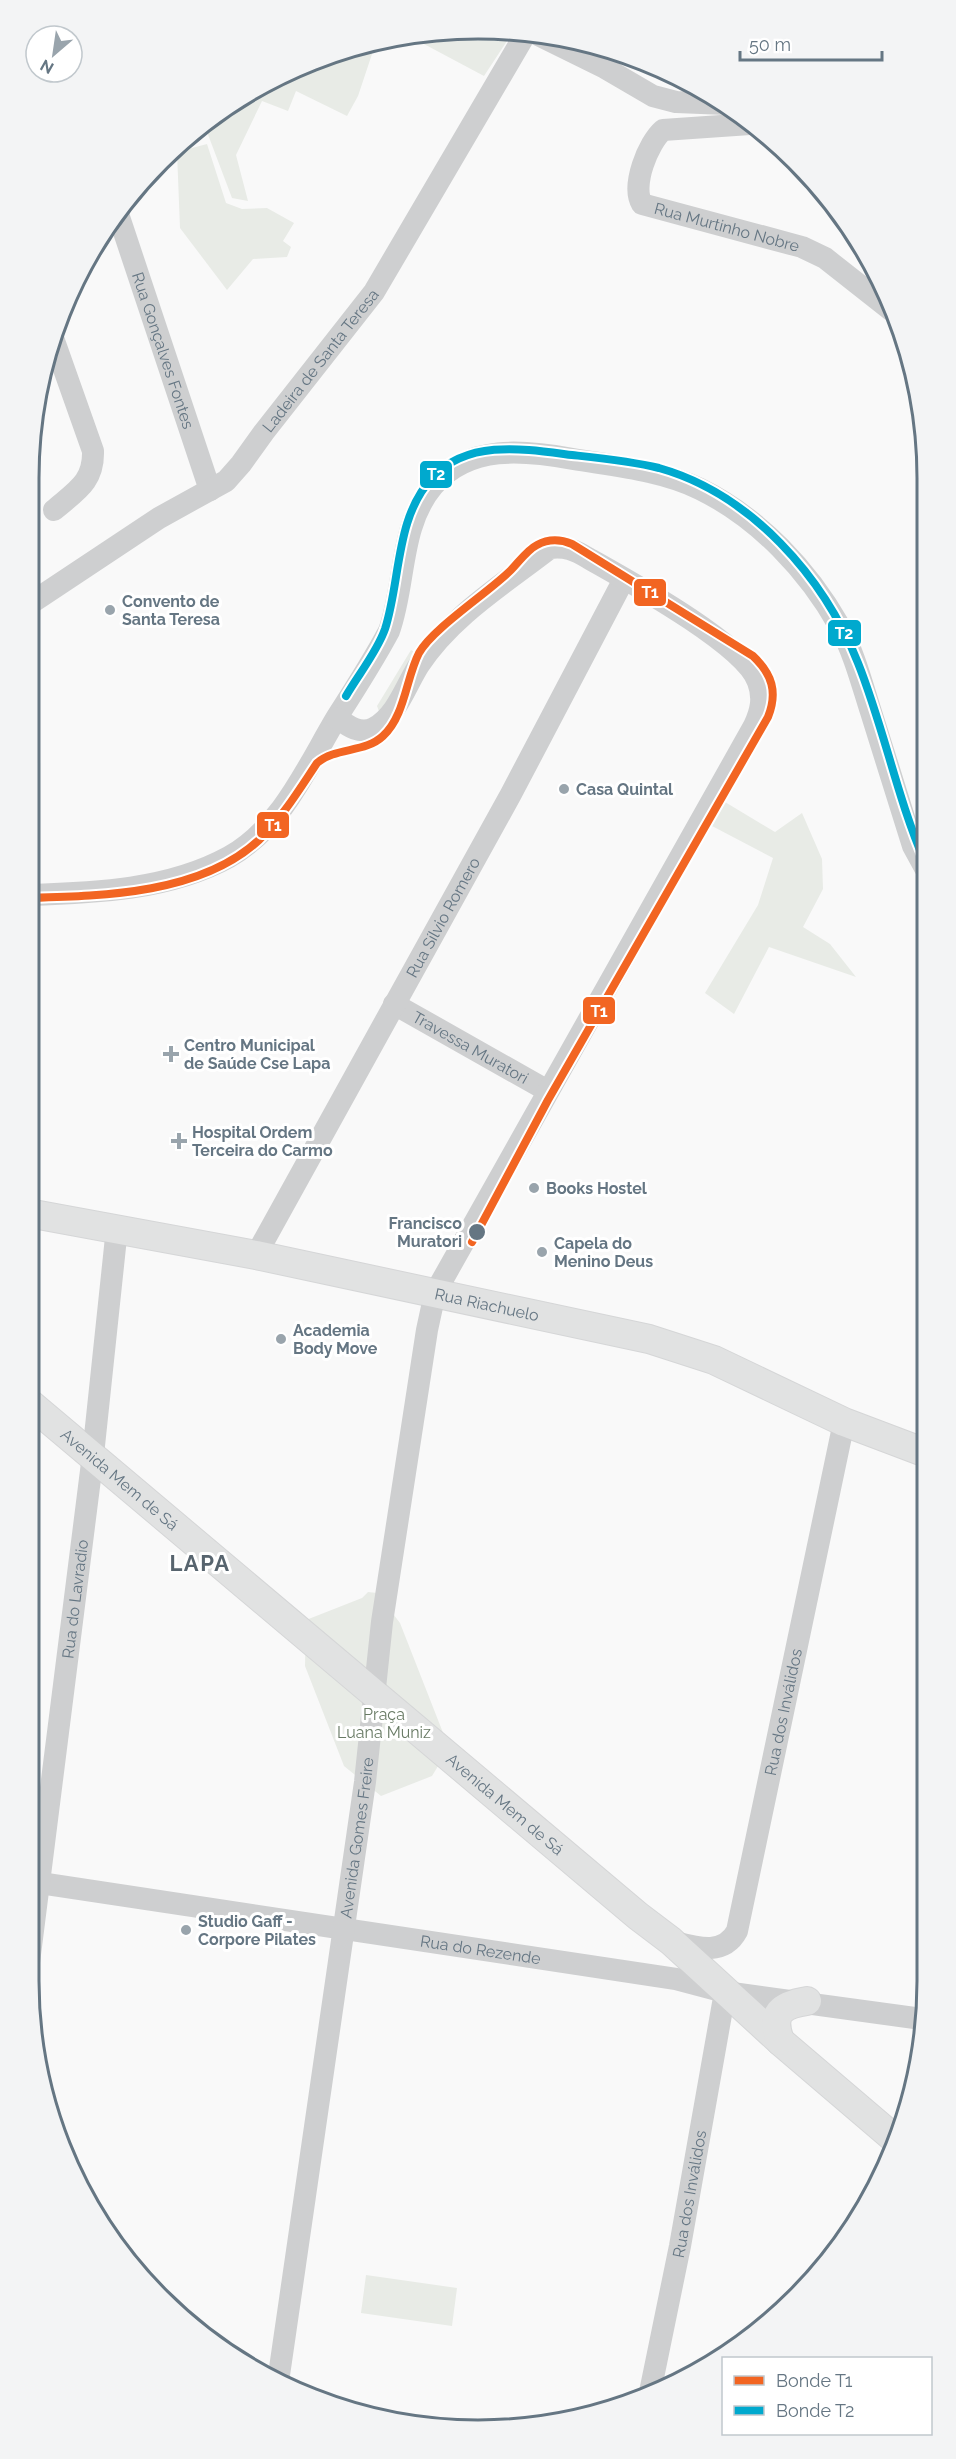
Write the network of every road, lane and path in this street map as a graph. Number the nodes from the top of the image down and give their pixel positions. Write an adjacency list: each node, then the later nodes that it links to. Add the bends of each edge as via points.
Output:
1 (521, 42): 8 (street, Ladeira de Santa Teresa, via 374,292 241,464 226,481)
2 (562, 47): 3 (street, via 653,96)
3 (706, 103)
4 (738, 125): 6 (street, Rua Murtinho Nobre, via 663,130 642,166 638,192 642,204 802,247 825,258)
5 (121, 223): 8 (street, Rua Gonçalves Fontes)
6 (880, 301)
7 (58, 351): 9 (street, via 93,451 93,466 87,481)
8 (210, 490): 11 (street, Ladeira de Santa Teresa, via 159,518)
9 (54, 510)
10 (624, 579): 12 (street, Avenida Gomes Freire, via 573,550 550,548 462,616 435,644 386,719 365,731); 15 (street, Rua Sílvio Romero); 16 (street, Avenida Gomes Freire, via 736,654 758,681 762,704 754,726)
11 (39, 598)
12 (337, 718): 13 (street, via 390,631 398,608 411,527 420,506 434,486 462,462 482,456 524,453 667,477 700,489 765,535 790,558 840,628 857,667); 14 (street, via 274,819 231,856 131,888)
13 (917, 853)
14 (39, 895)
15 (394, 1004): 16 (street, Travessa Muratori); 19 (street, Rua Sílvio Romero)
16 (548, 1091): 20 (street, Avenida Gomes Freire)
17 (39, 1215): 18 (main road, Rua Riachuelo)
18 (117, 1228): 19 (main road, Rua Riachuelo); 24 (street, Rua do Lavradio)
19 (256, 1255): 20 (main road, Rua Riachuelo)
20 (435, 1293): 22 (main road, Rua Riachuelo, via 615,1331 693,1352); 25 (street, Avenida Gomes Freire, via 382,1622)
21 (39, 1411): 24 (main road, Avenida Mem de Sá)
22 (844, 1422): 23 (main road, Rua Riachuelo); 29 (street, Rua dos Inválidos, via 737,1931 727,1943 716,1948 696,1948)
23 (917, 1450)
24 (93, 1455): 25 (main road, Avenida Mem de Sá); 26 (street, Rua do Lavradio)
25 (375, 1694): 28 (street, Avenida Gomes Freire); 29 (main road, Avenida Mem de Sá)
26 (39, 1843)
27 (39, 1880): 28 (street, Rua do Rezende)
28 (343, 1927): 30 (street, Rua do Rezende, via 676,1979); 35 (street, Avenida Gomes Freire)
29 (671, 1941): 30 (main road, Avenida Mem de Sá)
30 (725, 1992): 31 (street, Rua do Rezende); 33 (main road, Avenida Mem de Sá); 36 (street, Rua dos Inválidos)
31 (807, 2001): 32 (street, Rua do Rezende); 33 (main road, via 787,2004 782,2010 776,2023)
32 (915, 2018)
33 (780, 2041): 34 (main road, Avenida Mem de Sá)
34 (889, 2134)
35 (280, 2373)
36 (652, 2384)

